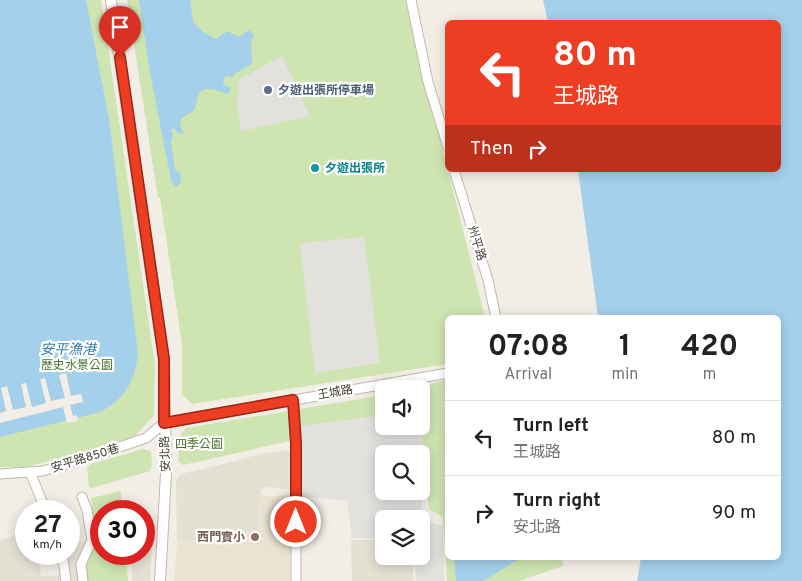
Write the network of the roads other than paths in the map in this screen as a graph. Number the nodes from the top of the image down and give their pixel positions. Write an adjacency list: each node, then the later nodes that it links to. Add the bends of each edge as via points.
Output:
1 (111, 0): 8 (street, 安北路, via 164,359)
2 (411, 0): 3 (street, via 428,82)
3 (445, 137)
4 (455, 172): 5 (street, 州平路, via 488,280)
5 (495, 315)
6 (445, 374): 7 (street, 王城路)
7 (293, 400): 8 (street, 王城路); 17 (street)
8 (164, 423): 9 (street, 安平路850巷, via 146,438 44,471); 16 (street, 安北路, via 166,474)
9 (30, 472): 10 (street, 安平路850巷); 12 (street)
10 (0, 474)
11 (82, 497): 15 (street, via 92,540 81,564)
12 (41, 500)
13 (64, 565): 14 (street)
14 (66, 581)
15 (83, 581)
16 (160, 581)
17 (296, 581)

